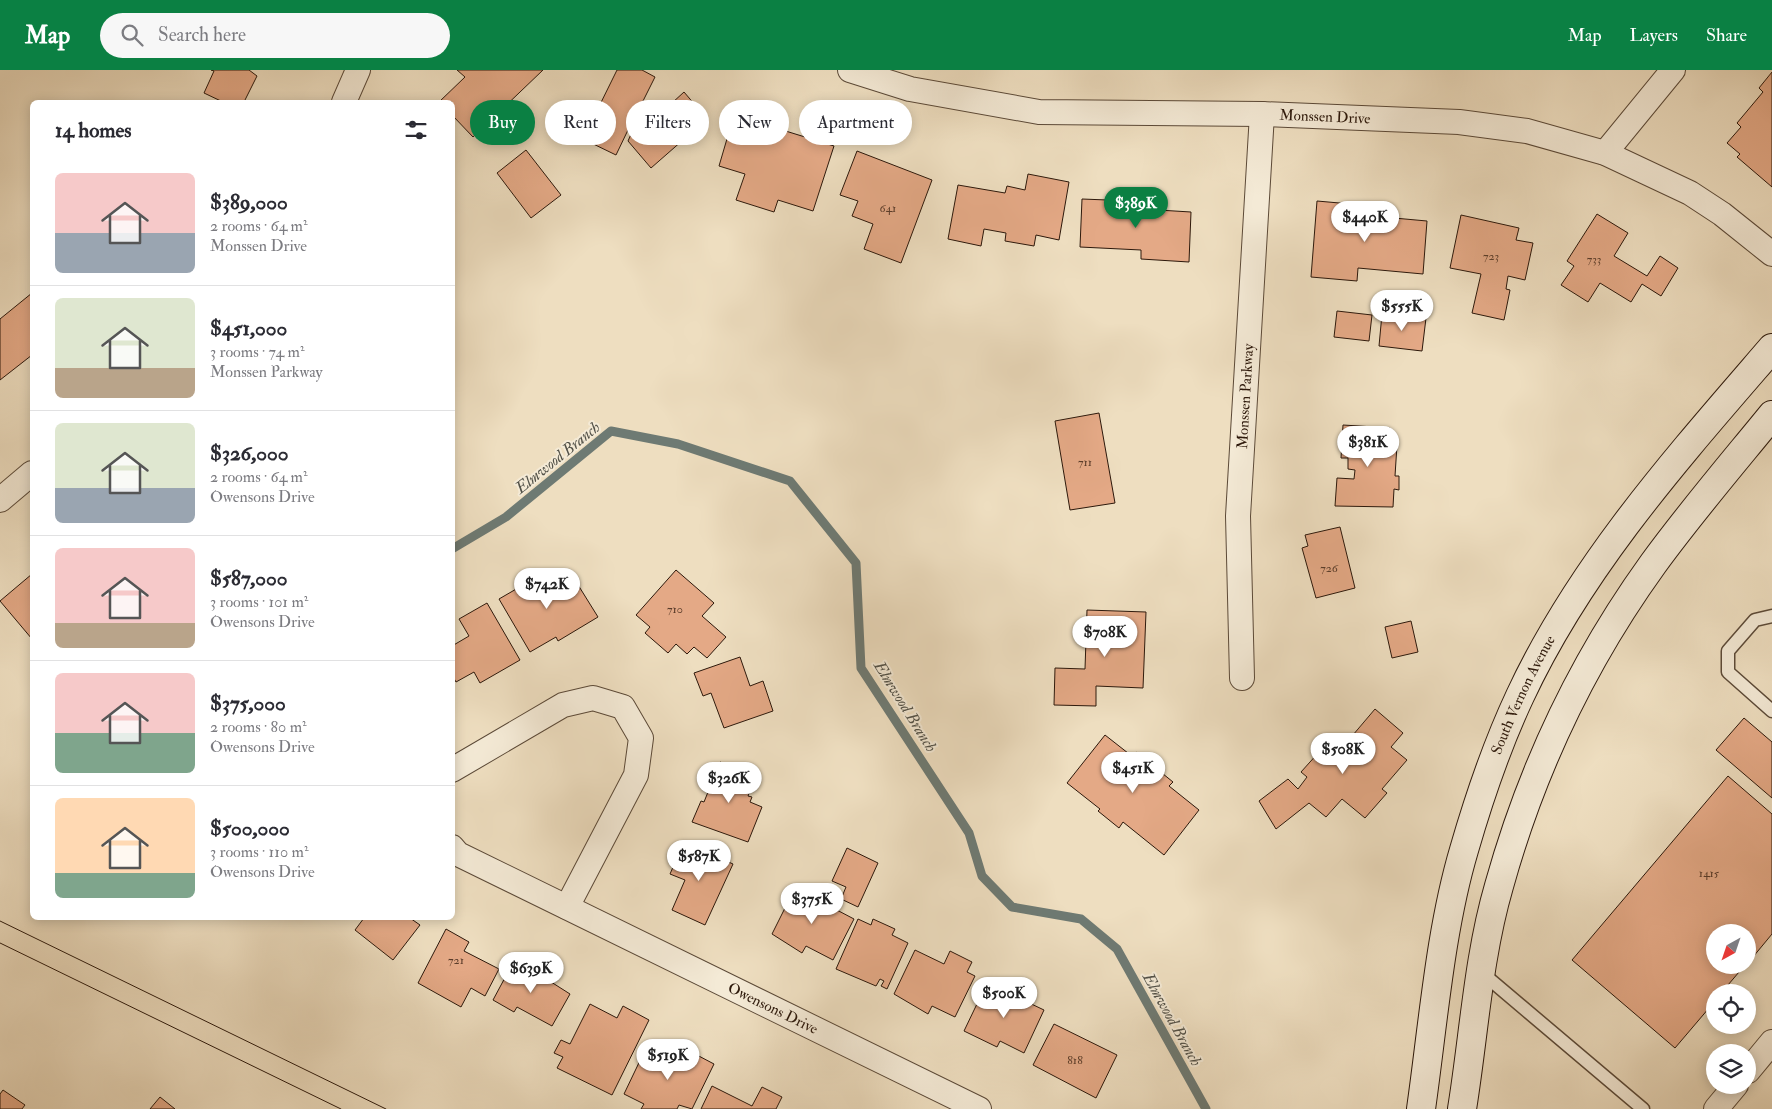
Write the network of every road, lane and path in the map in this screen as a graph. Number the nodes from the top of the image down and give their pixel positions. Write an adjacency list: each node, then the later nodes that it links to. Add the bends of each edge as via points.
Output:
1 (358, 70): 4 (street)
2 (850, 70): 5 (street, Monssen Drive, via 910,89 1039,112)
3 (1673, 70): 6 (street)
4 (345, 100)
5 (1262, 114): 6 (street, Monssen Drive, via 1460,122 1527,131); 13 (street, Monssen Parkway, via 1238,516)
6 (1605, 153): 7 (street, Monssen Drive, via 1690,193)
7 (1772, 254)
8 (1772, 348): 23 (main road, South Vernon Avenue, via 1670,466 1587,577 1519,696 1484,786 1463,852 1444,942)
9 (1772, 415): 18 (main road, via 1652,565 1618,618 1552,736 1521,815 1498,888)
10 (30, 475): 11 (street)
11 (0, 500)
12 (1772, 616): 14 (lane, via 1755,620 1728,652 1728,672)
13 (1242, 678)
14 (1772, 711)
15 (455, 768): 17 (street, via 563,705 593,698 623,707 641,738 636,775)
16 (455, 850): 17 (street, Owensons Drive)
17 (567, 907): 22 (street, Owensons Drive)
18 (1481, 972): 24 (main road); 25 (lane)
19 (1772, 1042): 20 (street)
20 (1756, 1061)
21 (1728, 1094): 26 (street)
22 (979, 1109)
23 (1422, 1109)
24 (1462, 1109)
25 (1643, 1109)
26 (1716, 1109)

